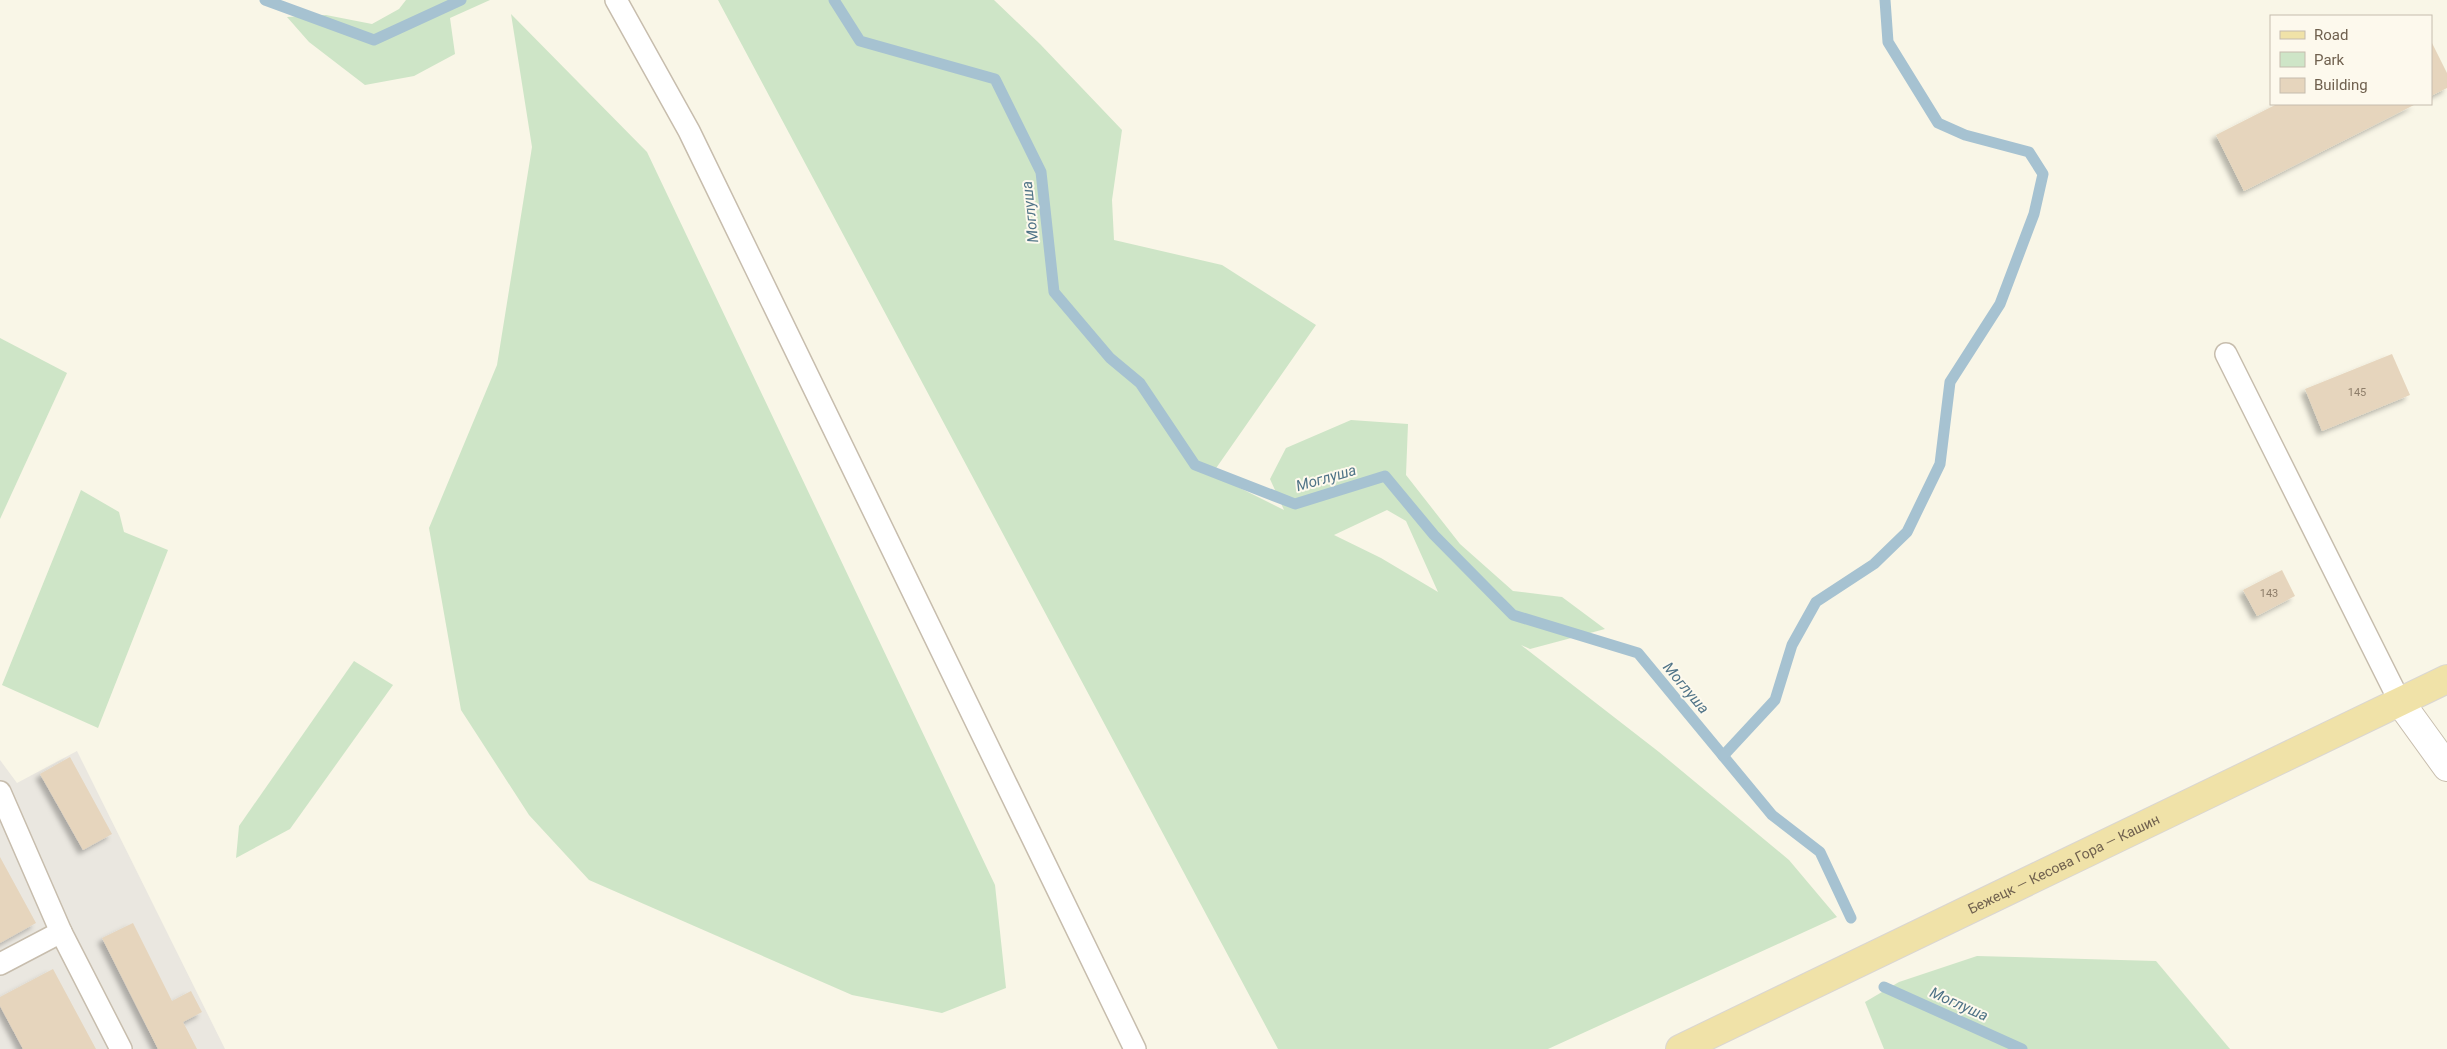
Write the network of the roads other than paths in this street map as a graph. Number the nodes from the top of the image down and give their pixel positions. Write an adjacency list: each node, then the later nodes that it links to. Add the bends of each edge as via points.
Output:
1 (616, 0): 10 (lane, via 688,131)
2 (2226, 354): 4 (lane)
3 (2447, 679): 4 (main road, Бежецк — Кесова Гора — Кашин)
4 (2400, 702): 5 (street); 11 (main road, Бежецк — Кесова Гора — Кашин)
5 (2447, 767)
6 (0, 792): 7 (lane)
7 (61, 932): 8 (lane); 9 (lane)
8 (0, 964)
9 (121, 1049)
10 (1135, 1049)
11 (1680, 1049)

